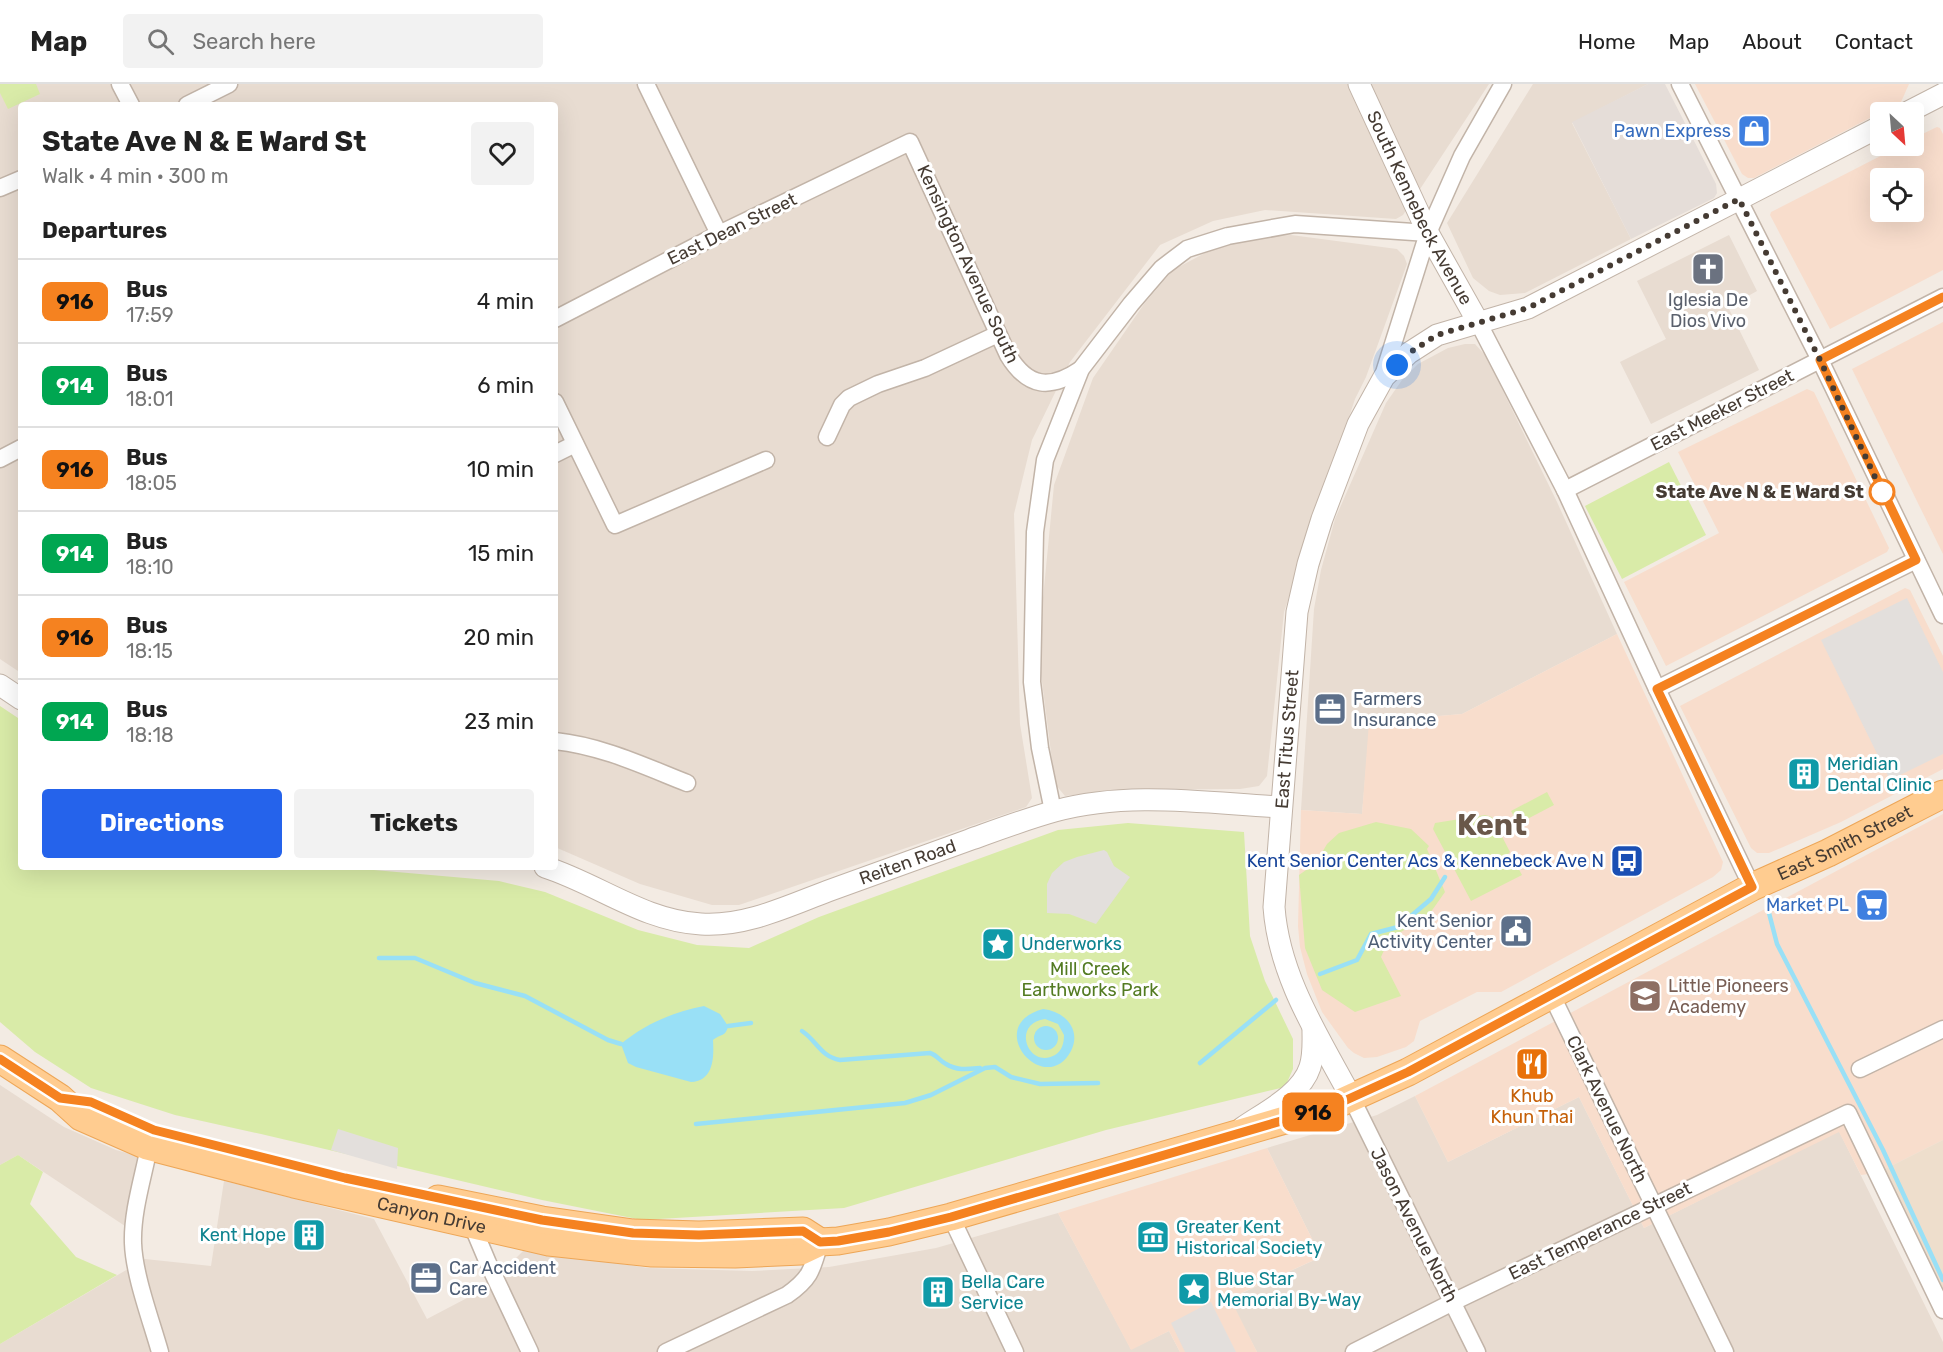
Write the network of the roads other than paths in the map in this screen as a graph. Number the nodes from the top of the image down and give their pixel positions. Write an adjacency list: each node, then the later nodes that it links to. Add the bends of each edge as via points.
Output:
1 (120, 84): 8 (street)
2 (229, 84): 9 (street)
3 (646, 84): 17 (street)
4 (1359, 84): 16 (street, South Kennebeck Avenue)
5 (1503, 84): 16 (street, East Titus Street, via 1462,156)
6 (1680, 84): 15 (street)
7 (1943, 94): 10 (street)
8 (129, 102)
9 (193, 102)
10 (1924, 104)
11 (1870, 132): 15 (street, East Titus Street)
12 (910, 142): 17 (street, East Dean Street); 21 (street, Kensington Avenue South)
13 (18, 180): 14 (street)
14 (0, 188)
15 (1739, 199): 20 (street, East Titus Street, via 1528,308); 22 (street)
16 (1428, 233): 20 (street, South Kennebeck Avenue); 23 (street, via 1295,224 1228,236 1187,249 1162,268); 24 (street, East Titus Street)
17 (719, 234): 19 (street, East Dean Street)
18 (1943, 297): 22 (street, East Meeker Street)
19 (558, 317)
20 (1478, 322): 24 (street, East Titus Street, via 1437,335 1409,353); 32 (street, South Kennebeck Avenue)
21 (998, 334): 23 (street, Kensington Avenue South, via 1017,369 1031,380 1048,384); 26 (street, via 849,398)
22 (1820, 360): 32 (street, East Meeker Street); 33 (street)
23 (1082, 369): 42 (street, via 1045,460 1035,532 1032,682)
24 (1382, 381): 41 (street, East Titus Street, via 1358,424 1308,564 1297,612)
25 (558, 408): 27 (street)
26 (827, 437)
27 (575, 444): 29 (street); 31 (street, via 615,525)
28 (18, 450): 30 (street)
29 (558, 452)
30 (0, 459)
31 (766, 460)
32 (1565, 490): 36 (street, South Kennebeck Avenue)
33 (1916, 560): 34 (street); 36 (street)
34 (1943, 615)
35 (0, 685): 37 (street)
36 (1657, 689): 44 (street, South Kennebeck Avenue)
37 (18, 697)
38 (558, 741): 39 (street, via 622,757)
39 (687, 783)
40 (1943, 794): 44 (main road, East Smith Street)
41 (1281, 807): 42 (street, Reiten Road, via 1119,799); 46 (street, East Titus Street, via 1274,907 1276,933 1293,986)
42 (1053, 811): 43 (street, Reiten Road, via 756,917 714,924 660,917)
43 (552, 870)
44 (1752, 887): 45 (main road, East Smith Street)
45 (1552, 996): 50 (main road, East Smith Street, via 1408,1072); 54 (street, Clark Avenue North)
46 (1313, 1026): 50 (street, East Titus Street); 52 (street, via 1313,1056 1304,1080)
47 (1943, 1029): 49 (street)
48 (0, 1059): 51 (main road, Canyon Drive)
49 (1860, 1069)
50 (1351, 1097): 52 (main road, East Smith Street); 58 (street, Jason Avenue North)
51 (60, 1098): 53 (main road, Canyon Drive, via 81,1117); 57 (main road, Canyon Drive, via 91,1102 154,1130 410,1193 542,1220 633,1233 803,1231)
52 (1226, 1138): 55 (main road, East Smith Street)
53 (149, 1147): 56 (main road, Canyon Drive); 60 (street, via 133,1243)
54 (1654, 1206): 58 (street, East Temperance Street); 59 (street, East Temperance Street, via 1848,1113); 66 (street, Clark Avenue North)
55 (951, 1217): 57 (main road, Canyon Drive, via 889,1232); 63 (street)
56 (472, 1226): 57 (main road, Canyon Drive, via 549,1242 652,1253 801,1251); 61 (street)
57 (820, 1242): 62 (street, via 810,1275 787,1295)
58 (1453, 1302): 64 (street, East Temperance Street); 65 (street, Jason Avenue North)
59 (1943, 1310)
60 (160, 1352)
61 (530, 1352)
62 (666, 1352)
63 (1015, 1352)
64 (1354, 1352)
65 (1477, 1352)
66 (1725, 1352)

